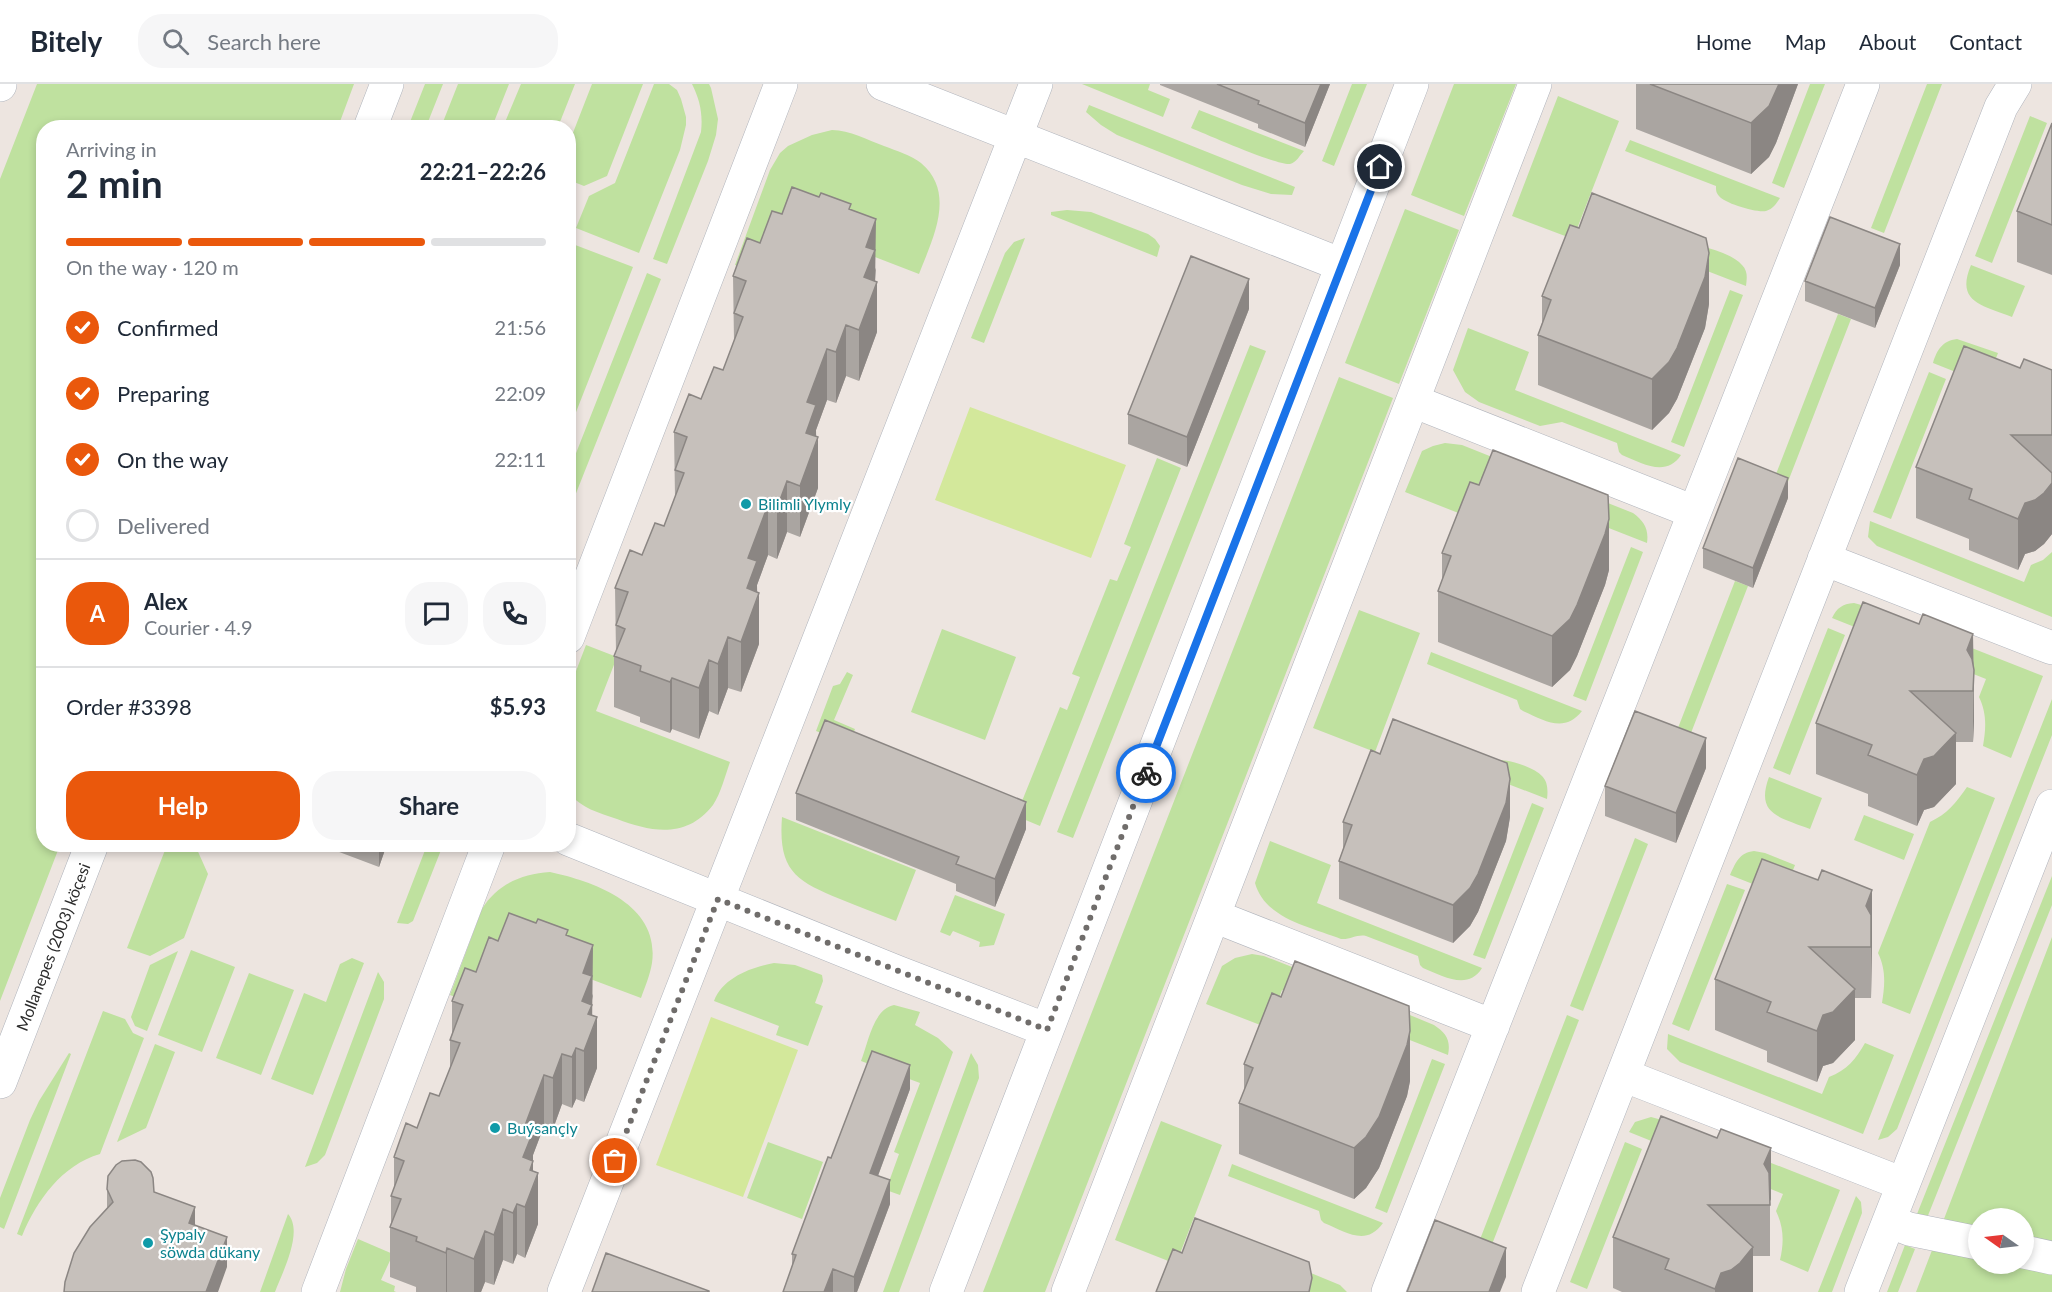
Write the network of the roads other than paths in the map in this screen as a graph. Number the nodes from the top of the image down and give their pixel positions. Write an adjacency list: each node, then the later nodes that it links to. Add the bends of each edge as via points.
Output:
1 (387, 84): 9 (street)
2 (781, 84): 15 (street)
3 (883, 84): 10 (street)
4 (1036, 84): 10 (street)
5 (1412, 84): 11 (street)
6 (1535, 84): 12 (street)
7 (1863, 84): 13 (street)
8 (2014, 84): 14 (street, via 2001,106)
9 (373, 120)
10 (1016, 136): 11 (street); 21 (street)
11 (1342, 265): 24 (street)
12 (1413, 401): 13 (street); 22 (street)
13 (1694, 512): 23 (street)
14 (1824, 559): 16 (street); 25 (street)
15 (576, 615)
16 (2052, 648)
17 (2052, 806): 27 (street)
18 (576, 842): 21 (street)
19 (89, 852): 26 (street, Mollanepes (2003) köçesi)
20 (486, 852): 32 (street)
21 (718, 899): 24 (street); 33 (street)
22 (1214, 916): 23 (street); 35 (street)
23 (1493, 1026): 36 (street)
24 (1047, 1030): 34 (street)
25 (1623, 1075): 27 (street); 37 (street)
26 (0, 1082)
27 (1903, 1184): 28 (street)
28 (1889, 1221): 29 (street); 38 (street)
29 (1968, 1241)
30 (2034, 1254): 31 (street)
31 (2052, 1258)
32 (318, 1292)
33 (564, 1292)
34 (946, 1292)
35 (1068, 1292)
36 (1388, 1292)
37 (1538, 1292)
38 (1861, 1292)

